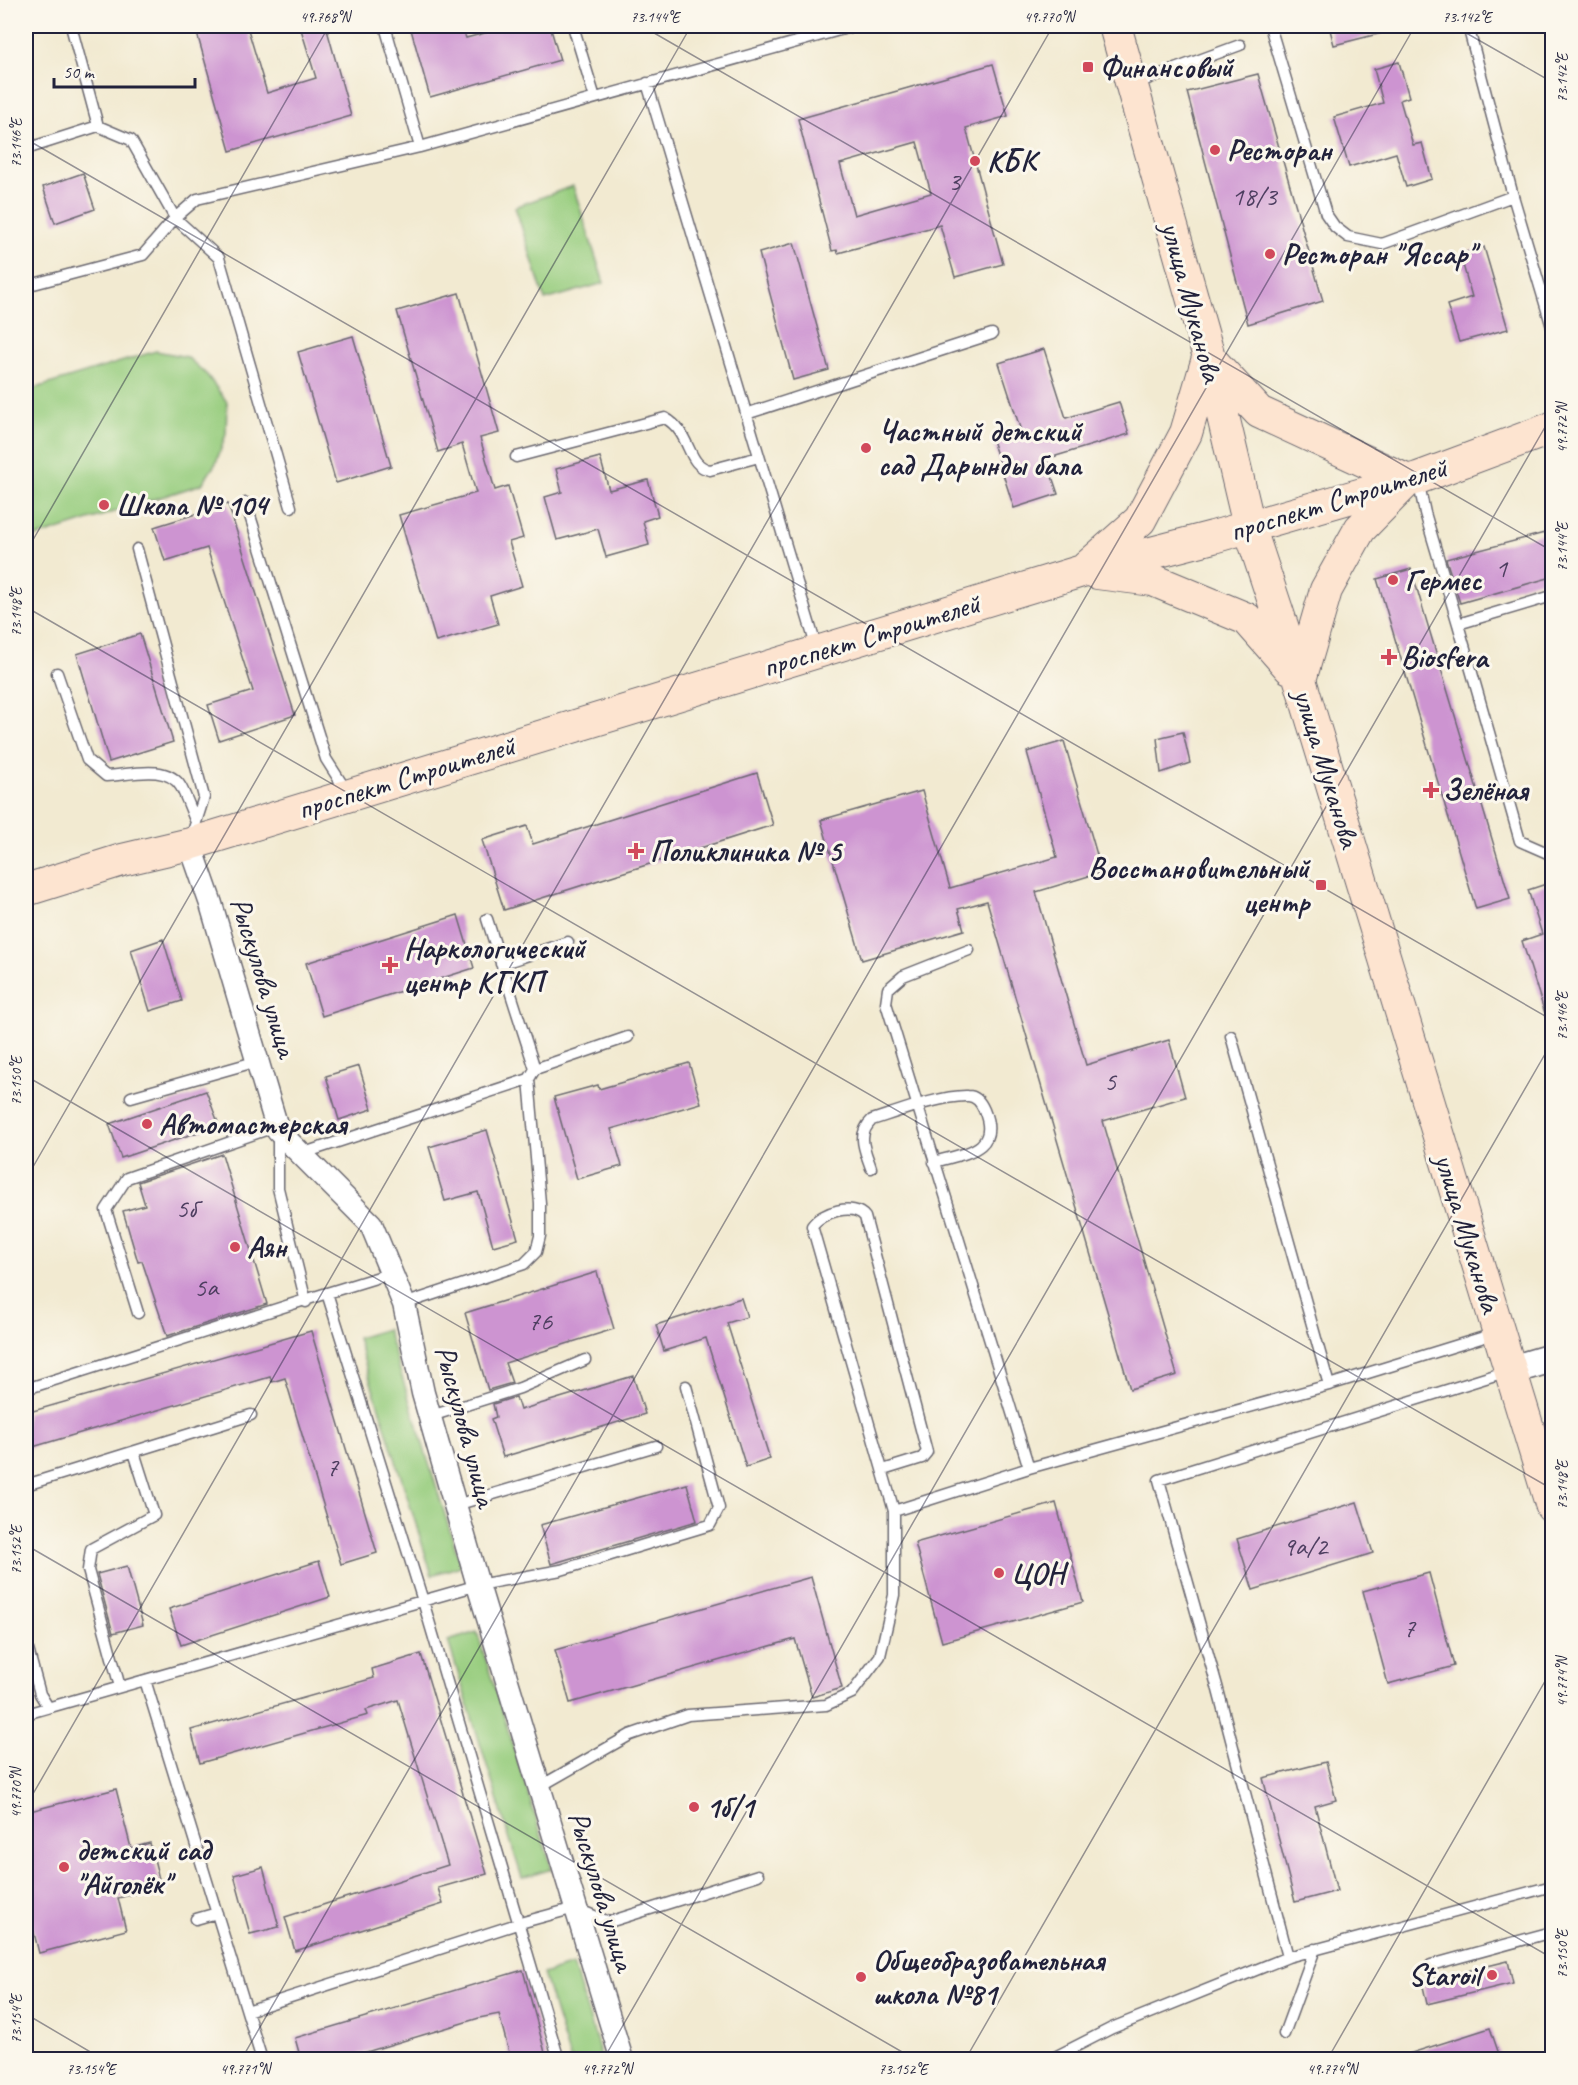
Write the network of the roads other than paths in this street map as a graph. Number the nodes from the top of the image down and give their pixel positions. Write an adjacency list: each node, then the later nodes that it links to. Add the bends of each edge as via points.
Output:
1 (71, 26): 12 (lane)
2 (385, 26): 13 (lane)
3 (573, 26): 11 (lane)
4 (854, 26): 9 (lane)
5 (1115, 26): 10 (main road, улица Муканова)
6 (1270, 26): 15 (lane, via 1326,214 1348,237 1382,244)
7 (1468, 26): 15 (lane)
8 (1239, 45): 10 (lane)
9 (646, 83): 11 (lane); 21 (lane)
10 (1131, 85): 20 (main road, улица Муканова)
11 (595, 98): 13 (lane)
12 (98, 126): 14 (lane); 16 (lane, via 131,140)
13 (420, 147): 16 (lane, via 197,199)
14 (26, 149)
15 (1513, 196): 18 (lane)
16 (175, 218): 17 (lane, via 143,255); 27 (lane, via 219,258)
17 (26, 286)
18 (1552, 327)
19 (992, 334): 21 (lane)
20 (1209, 357): 25 (main road, via 1259,412); 28 (main road, улица Муканова); 30 (main road, via 1186,433 1140,520)
21 (746, 414): 24 (lane)
22 (1552, 428): 25 (main road, проспект Строителей)
23 (516, 457): 24 (lane, via 665,418 680,428 696,465 703,469)
24 (759, 457): 33 (lane)
25 (1413, 479): 28 (main road, проспект Строителей); 32 (lane); 35 (main road, via 1360,529 1326,590)
26 (246, 503): 36 (lane, via 326,759)
27 (291, 507)
28 (1249, 526): 30 (main road, проспект Строителей); 35 (main road, улица Муканова)
29 (137, 549): 37 (lane, via 204,797)
30 (1082, 571): 33 (main road, проспект Строителей); 35 (main road, via 1153,580 1247,618)
31 (1552, 596): 32 (lane)
32 (1458, 624): 38 (lane, via 1520,841)
33 (817, 651): 36 (main road, проспект Строителей)
34 (57, 673): 37 (lane, via 87,760 106,776 159,771 174,778 182,788)
35 (1300, 680): 60 (main road, улица Муканова)
36 (348, 795): 37 (main road, проспект Строителей)
37 (193, 833): 39 (main road, проспект Строителей); 46 (street, Рыскулова улица)
38 (1552, 855)
39 (26, 890)
40 (487, 919): 43 (lane)
41 (568, 942): 43 (lane)
42 (969, 950): 50 (lane, via 903,976 888,990 886,1003)
43 (501, 964): 47 (lane)
44 (1232, 1036): 64 (lane)
45 (628, 1037): 47 (lane)
46 (259, 1061): 49 (lane); 51 (street, Рыскулова улица)
47 (535, 1069): 48 (lane)
48 (529, 1079): 52 (lane); 58 (lane, via 540,1203 536,1252 524,1264)
49 (131, 1097)
50 (916, 1107): 53 (lane); 53 (lane, via 968,1095 981,1103 989,1123 985,1143); 54 (lane, via 872,1120 863,1128 862,1139)
51 (277, 1128): 52 (street, Рыскулова улица); 57 (lane, via 278,1188); 59 (lane, via 127,1178 115,1193 106,1210)
52 (301, 1154): 55 (street, Рыскулова улица, via 371,1224)
53 (934, 1162): 71 (lane)
54 (871, 1168)
55 (392, 1273): 56 (lane); 58 (street, Рыскулова улица)
56 (327, 1293): 57 (lane); 78 (lane)
57 (306, 1302): 66 (lane)
58 (404, 1304): 68 (street, Рыскулова улица)
59 (138, 1312)
60 (1498, 1333): 63 (main road, улица Муканова); 64 (lane)
61 (1552, 1358): 63 (street)
62 (585, 1360): 68 (lane, via 520,1388)
63 (1511, 1370): 75 (main road, улица Муканова); 93 (lane, via 1159,1480)
64 (1329, 1385): 71 (lane)
65 (686, 1386): 77 (lane, via 719,1508 710,1525 561,1570)
66 (26, 1389)
67 (251, 1415): 70 (lane)
68 (431, 1416): 74 (street, Рыскулова улица)
69 (656, 1446): 74 (lane)
70 (134, 1452): 73 (lane); 81 (lane, via 154,1515 91,1549 88,1570)
71 (1029, 1468): 76 (lane)
72 (884, 1470): 72 (lane, via 812,1226 824,1215 854,1209 866,1217 927,1452 922,1458); 76 (lane)
73 (26, 1485)
74 (456, 1505): 77 (street, Рыскулова улица)
75 (1552, 1508)
76 (894, 1511): 84 (lane, via 894,1595 880,1656 852,1693 826,1705 688,1715 630,1735)
77 (478, 1585): 78 (lane); 84 (street, Рыскулова улица)
78 (423, 1601): 80 (lane); 90 (lane)
79 (26, 1642): 82 (lane, via 40,1694)
80 (145, 1680): 81 (lane); 88 (lane)
81 (120, 1687): 82 (lane)
82 (48, 1707): 83 (lane)
83 (26, 1714)
84 (539, 1787): 87 (street, Рыскулова улица)
85 (758, 1875): 87 (lane, via 609,1922)
86 (1552, 1886): 92 (lane)
87 (575, 1908): 90 (lane); 99 (street, Рыскулова улица)
88 (217, 1913): 89 (lane); 95 (lane)
89 (196, 1919)
90 (520, 1923): 95 (lane); 98 (lane)
91 (1552, 1932): 94 (lane)
92 (1315, 1949): 93 (lane); 96 (lane)
93 (1288, 1957): 100 (lane, via 1112,2028)
94 (1431, 1965)
95 (247, 2011): 97 (lane)
96 (1284, 2034)
97 (262, 2060)
98 (560, 2060)
99 (622, 2060)
100 (1049, 2060)

